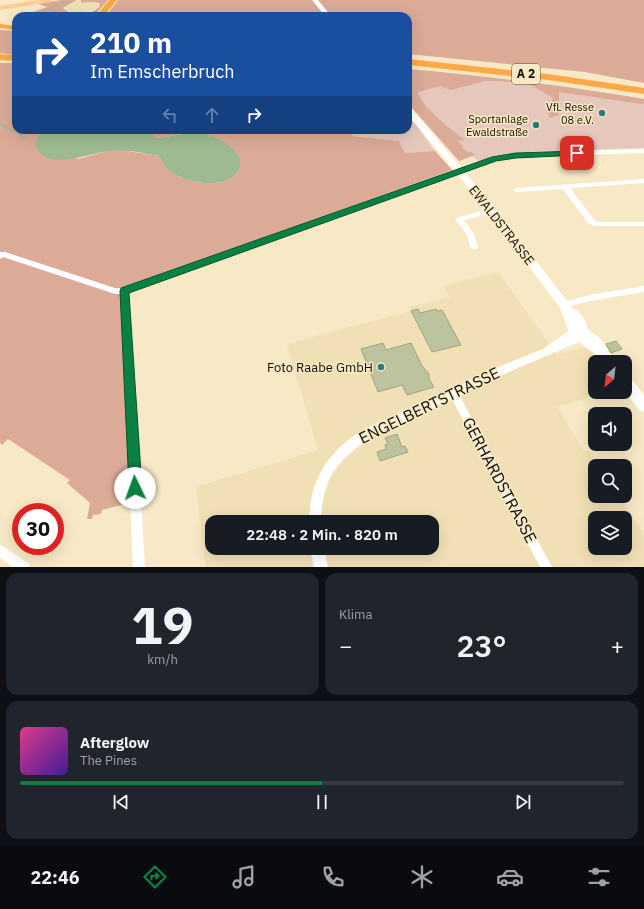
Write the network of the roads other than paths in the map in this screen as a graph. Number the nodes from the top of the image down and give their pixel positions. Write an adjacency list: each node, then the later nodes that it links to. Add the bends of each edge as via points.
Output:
1 (50, 0): 4 (main road)
2 (113, 0): 5 (highway)
3 (315, 0): 6 (main road)
4 (0, 8)
5 (103, 12)
6 (325, 12)
7 (0, 22): 8 (highway)
8 (12, 24)
9 (0, 26): 10 (highway)
10 (12, 28)
11 (0, 57): 12 (highway)
12 (12, 58)
13 (412, 58): 15 (highway, A 2, via 533,71)
14 (412, 62): 16 (highway, A 2, via 548,77)
15 (644, 87)
16 (644, 91)
17 (412, 115): 19 (main road, EWALDSTRASSE)
18 (644, 151): 19 (street, via 516,155)
19 (459, 170): 23 (main road, EWALDSTRASSE); 28 (street)
20 (644, 182): 21 (street)
21 (566, 188): 22 (street); 24 (street, via 590,220 596,224)
22 (516, 190)
23 (492, 211): 25 (street, via 459,219 470,234); 29 (main road, EWALDSTRASSE)
24 (644, 224)
25 (474, 247)
26 (1, 255): 28 (street, via 115,291)
27 (644, 289): 29 (street)
28 (125, 291): 39 (street)
29 (564, 304): 30 (main road, EWALDSTRASSE)
30 (579, 333): 31 (main road); 33 (street, ENGELBERTSTRASSE, via 562,346 500,371)
31 (604, 355)
32 (640, 392): 34 (main road)
33 (454, 394): 35 (street, ENGELBERTSTRASSE, via 350,443 325,474 319,490); 41 (street, GERHARDSTRASSE)
34 (644, 406)
35 (315, 515)
36 (1, 553): 38 (street)
37 (318, 555): 40 (street)
38 (24, 567)
39 (139, 567)
40 (321, 567)
41 (546, 567)

